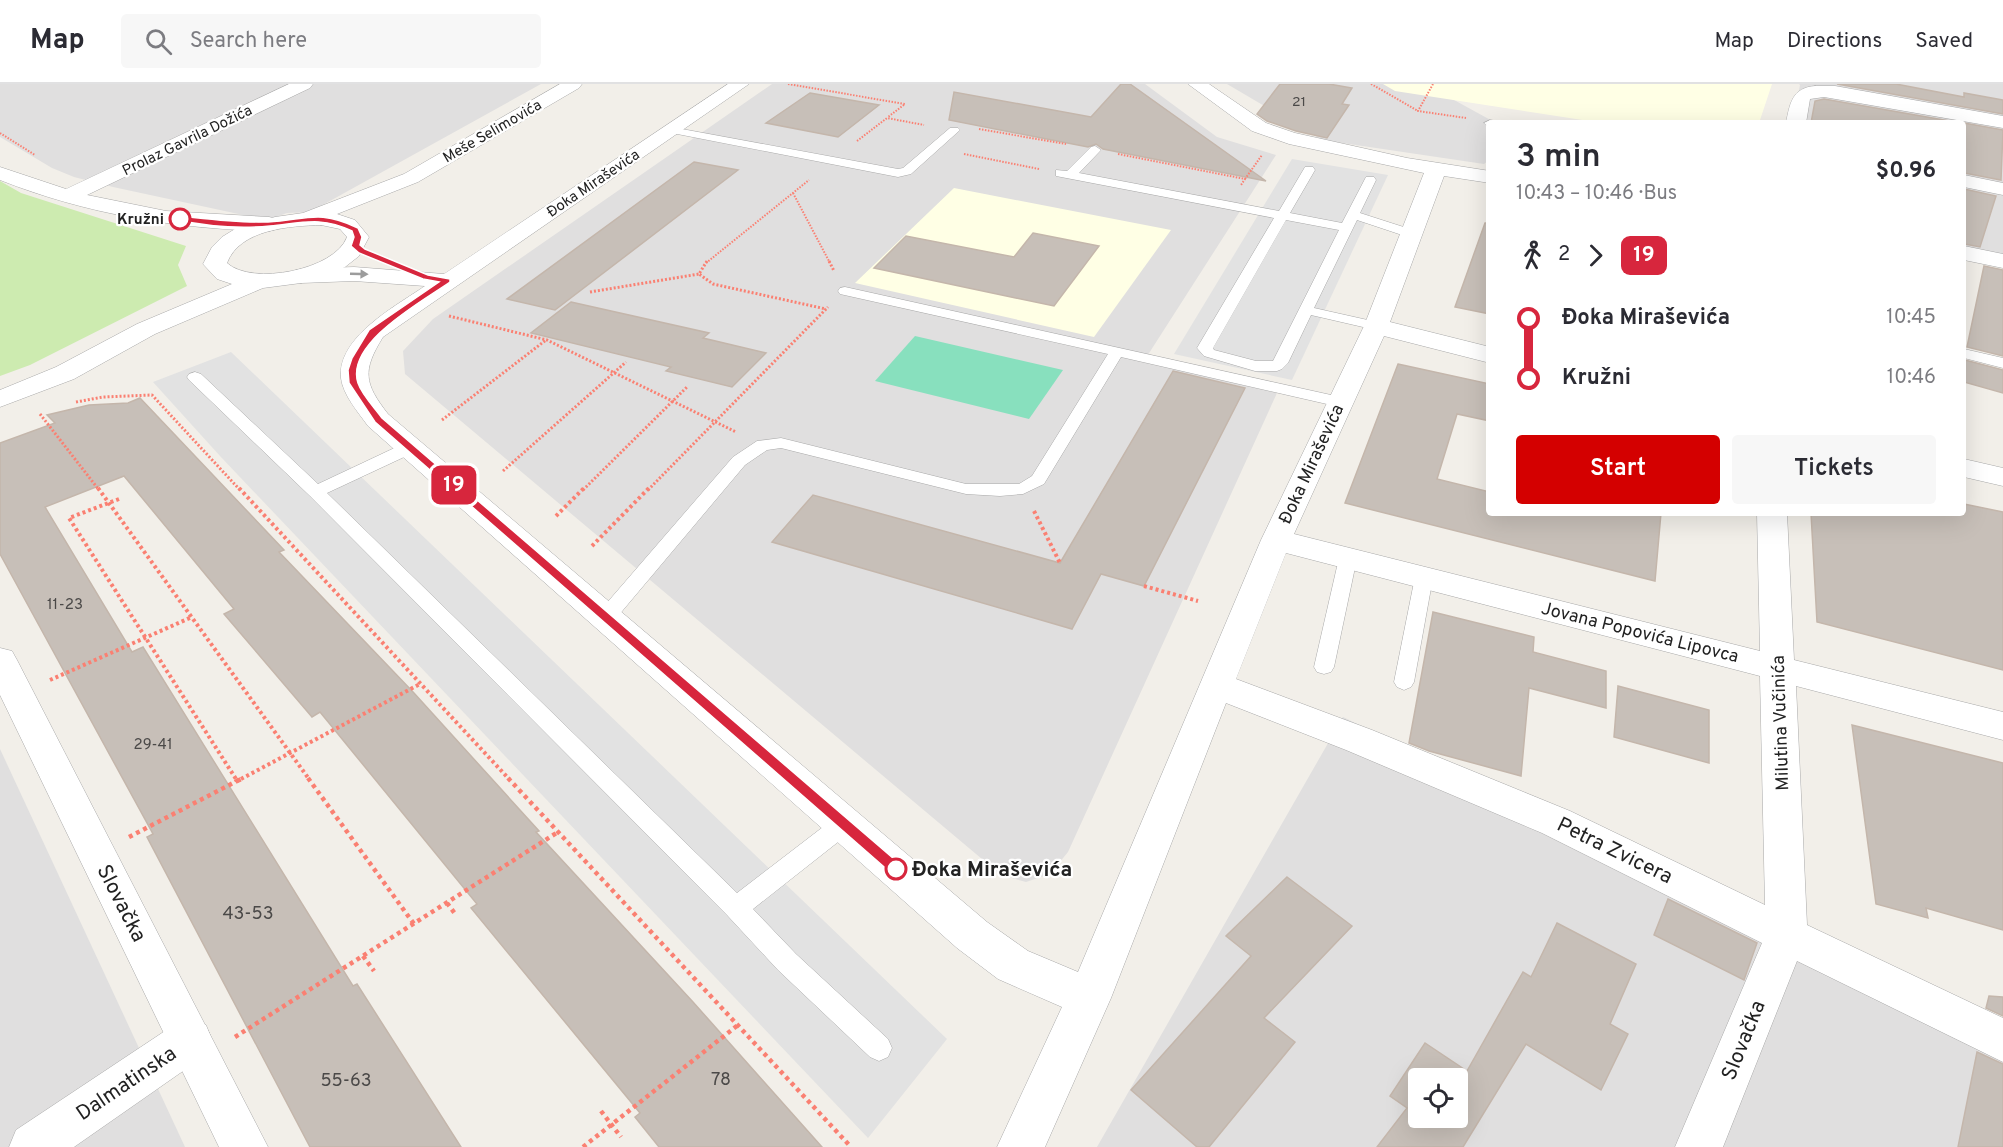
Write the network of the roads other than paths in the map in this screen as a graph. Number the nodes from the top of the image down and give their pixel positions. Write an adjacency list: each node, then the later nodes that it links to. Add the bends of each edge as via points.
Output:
1 (304, 84): 18 (street, Prolaz Gavrila Dožića)
2 (573, 84): 14 (street, Meše Selimovića)
3 (740, 84): 7 (street, Đoka Miraševića)
4 (1197, 84): 10 (street, via 1259,127 1289,138)
5 (1796, 120): 6 (street, via 1800,98 1814,91)
6 (2003, 122)
7 (671, 130): 8 (lane, via 898,173 908,171); 30 (street, Đoka Miraševića)
8 (954, 130)
9 (1095, 150): 20 (lane, via 1065,174)
10 (1436, 169): 13 (street); 24 (street, Đoka Miraševića)
11 (1309, 170): 20 (lane)
12 (0, 173): 18 (street)
13 (1486, 176)
14 (411, 178): 21 (street, Meše Selimovića); 25 (street, Meše Selimovića, via 379,203)
15 (1370, 180): 22 (lane)
16 (1966, 181): 17 (street)
17 (2003, 189)
18 (69, 196): 19 (street)
19 (151, 215): 23 (street, via 215,223); 28 (street, via 210,243)
20 (1281, 216): 22 (lane); 33 (lane, via 1205,349 1232,360 1277,366)
21 (304, 218): 23 (street); 25 (street, via 335,220)
22 (1349, 222): 24 (lane); 33 (lane)
23 (269, 224): 28 (street, via 237,236)
24 (1412, 234): 34 (street, Đoka Miraševića)
25 (355, 238): 29 (street, Meše Selimovića, via 349,254); 30 (street, via 373,257)
26 (1966, 253): 27 (street)
27 (2003, 261)
28 (218, 263): 31 (street, via 229,277); 35 (street)
29 (301, 276): 30 (street, one-way to 30, via 354,274); 31 (street)
30 (436, 279): 43 (street, Đoka Miraševića, via 373,332 353,370 353,383 371,411)
31 (260, 281): 35 (street)
32 (845, 291): 36 (lane)
33 (1306, 310): 34 (lane)
34 (1376, 326): 37 (street); 42 (street, Đoka Miraševića)
35 (146, 329): 41 (street, via 65,373)
36 (1117, 352): 42 (lane); 51 (lane, via 1038,480 1023,489 966,489 781,442 763,445 739,461)
37 (1486, 354)
38 (1966, 354): 39 (lane)
39 (2003, 363)
40 (195, 376): 46 (lane)
41 (0, 399)
42 (1340, 402): 48 (street, Đoka Miraševića)
43 (411, 447): 46 (lane); 51 (street, Đoka Miraševića)
44 (1966, 468): 45 (street)
45 (2003, 477)
46 (316, 492): 59 (lane)
47 (1772, 516): 54 (street, Milutina Vučinića)
48 (1276, 540): 49 (street, Jovana Popovića Lipovca); 56 (street, Đoka Miraševića)
49 (1348, 558): 50 (street, Jovana Popovića Lipovca); 53 (lane)
50 (1424, 577): 54 (street, Jovana Popovića Lipovca); 55 (lane)
51 (606, 617): 58 (street, Đoka Miraševića)
52 (0, 660): 62 (street, Slovačka)
53 (1324, 667)
54 (1778, 668): 57 (street, Jovana Popovića Lipovca); 60 (street, Milutina Vučinića)
55 (1404, 682)
56 (1216, 685): 60 (street, Petra Zvicera, via 1556,822); 61 (street, Đoka Miraševića)
57 (2003, 726)
58 (844, 824): 59 (lane); 61 (street, Đoka Miraševića, via 995,954 1036,977)
59 (736, 908): 64 (lane)
60 (1787, 933): 63 (street, Petra Zvicera); 68 (street, Slovačka)
61 (1089, 998): 67 (street, Đoka Miraševića)
62 (209, 1041): 65 (street, Dalmatinska); 66 (street, Slovačka)
63 (2003, 1041)
64 (879, 1048)
65 (33, 1147)
66 (244, 1147)
67 (1021, 1147)
68 (1699, 1147)

